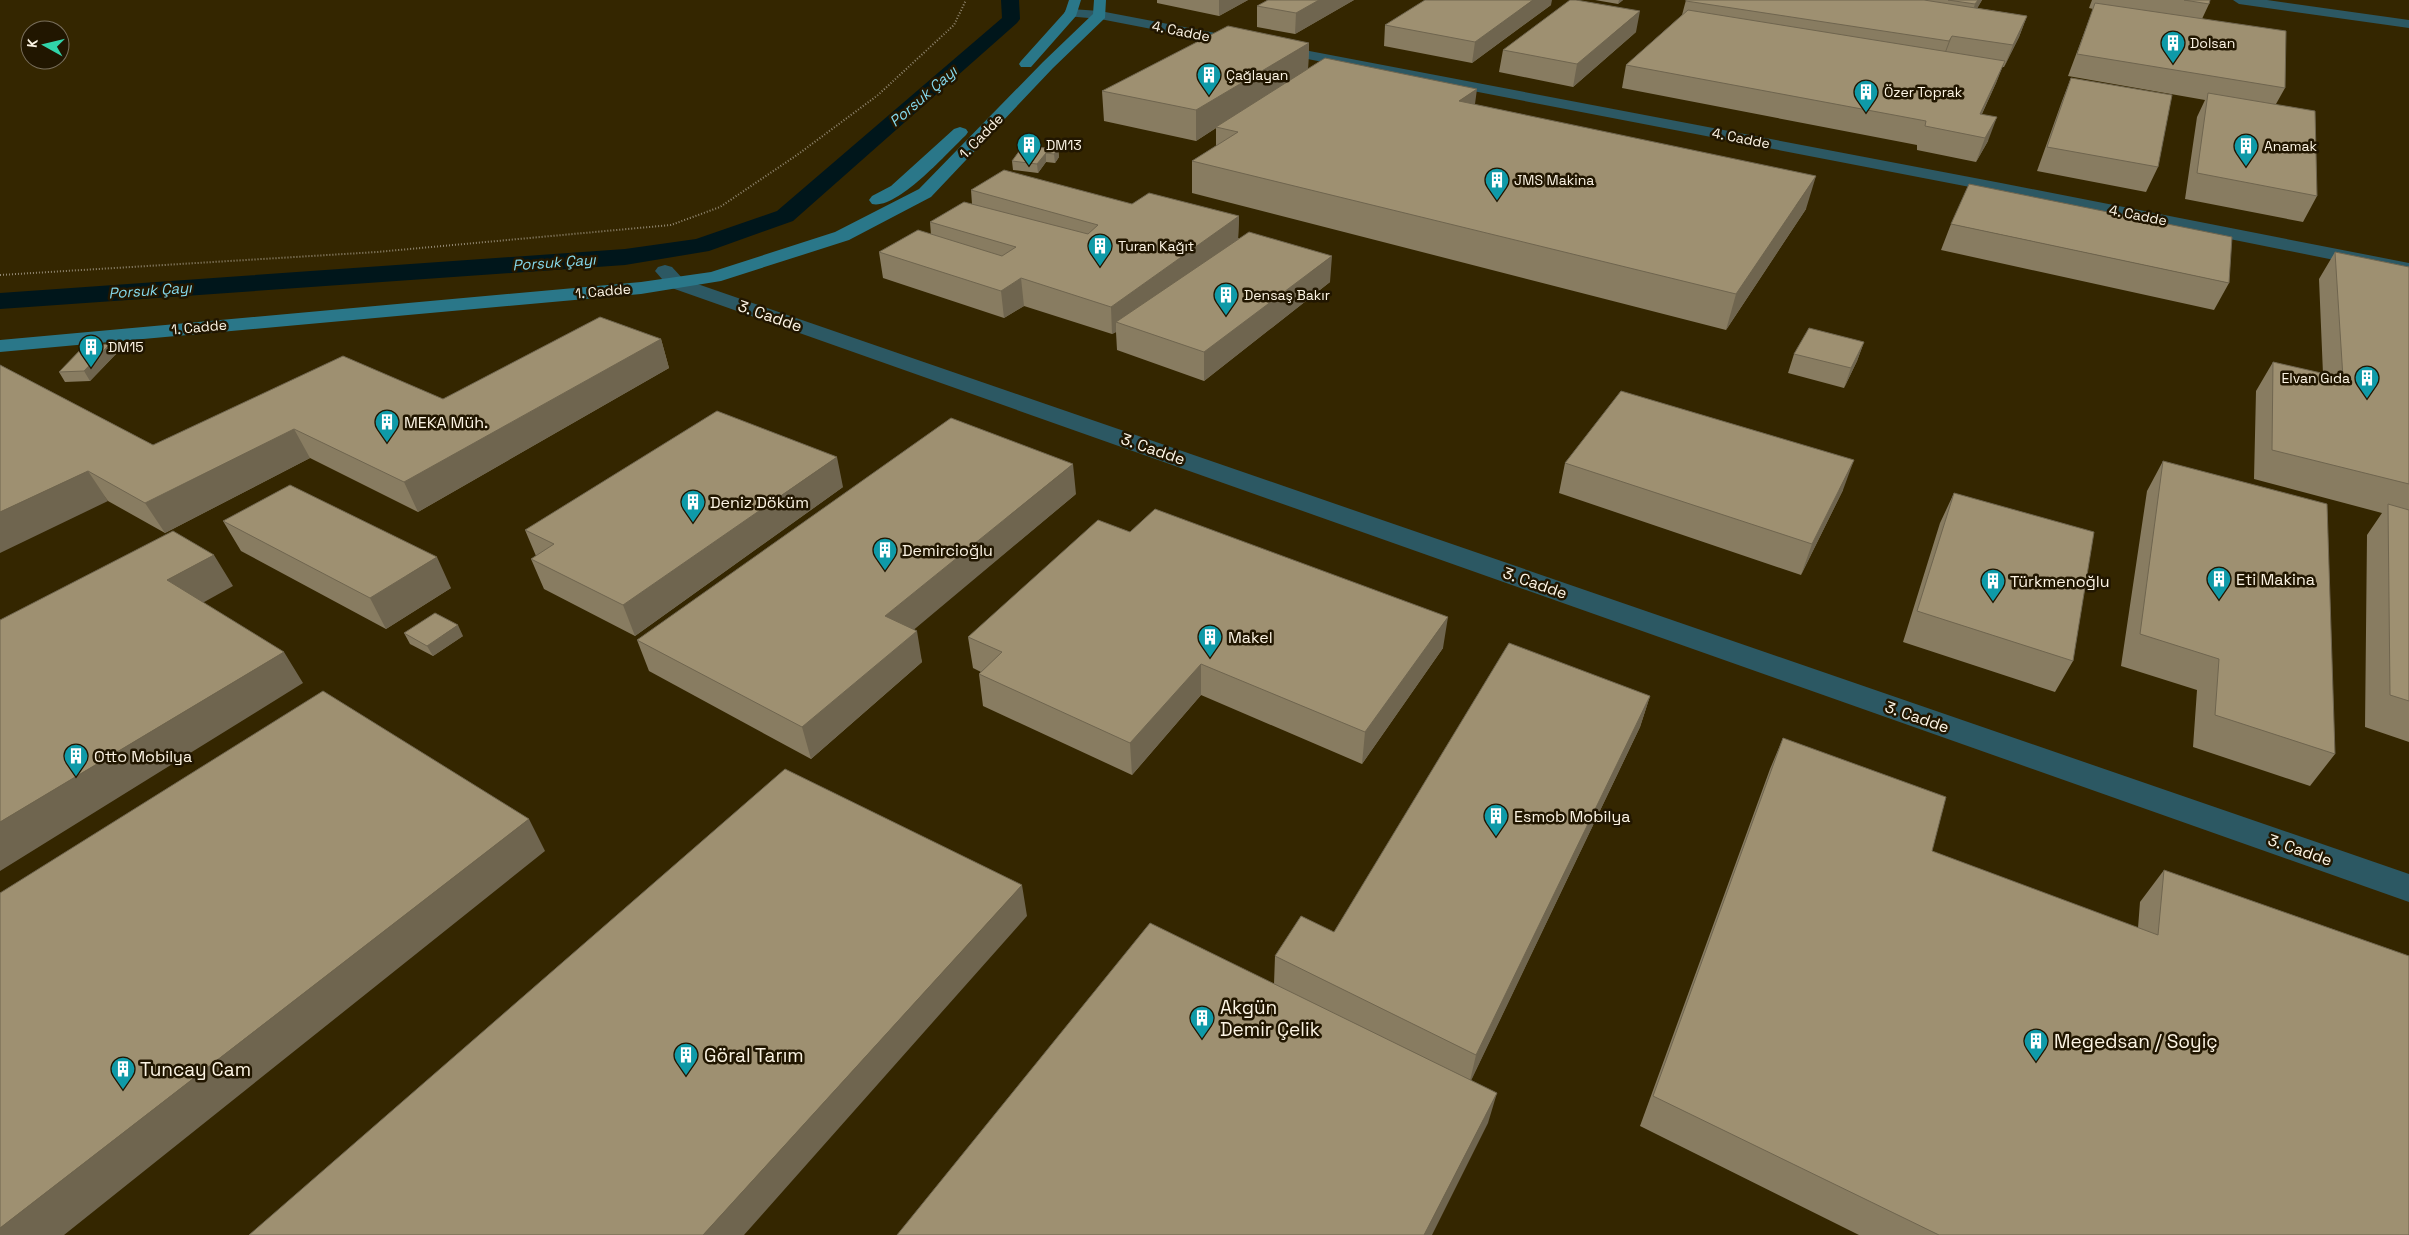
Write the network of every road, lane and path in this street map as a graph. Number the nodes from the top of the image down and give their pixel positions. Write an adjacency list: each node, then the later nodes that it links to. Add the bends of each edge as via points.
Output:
1 (966, 0): 9 (path, via 954,25 878,95 720,207 671,225 377,252)
2 (2240, 0): 5 (street)
3 (1073, 6): 4 (street, 4. Cadde); 6 (street, 1. Cadde)
4 (1100, 8): 8 (street, 4. Cadde); 10 (street, 1. Cadde, via 925,193 842,236 714,277)
5 (2409, 24)
6 (988, 102)
7 (975, 116): 10 (street, 1. Cadde, via 897,190 820,230)
8 (2409, 269)
9 (0, 275)
10 (671, 277): 11 (street, 1. Cadde); 12 (street, 1. Cadde, via 641,288); 13 (street, 3. Cadde)
11 (238, 306)
12 (0, 346)
13 (2409, 888)

